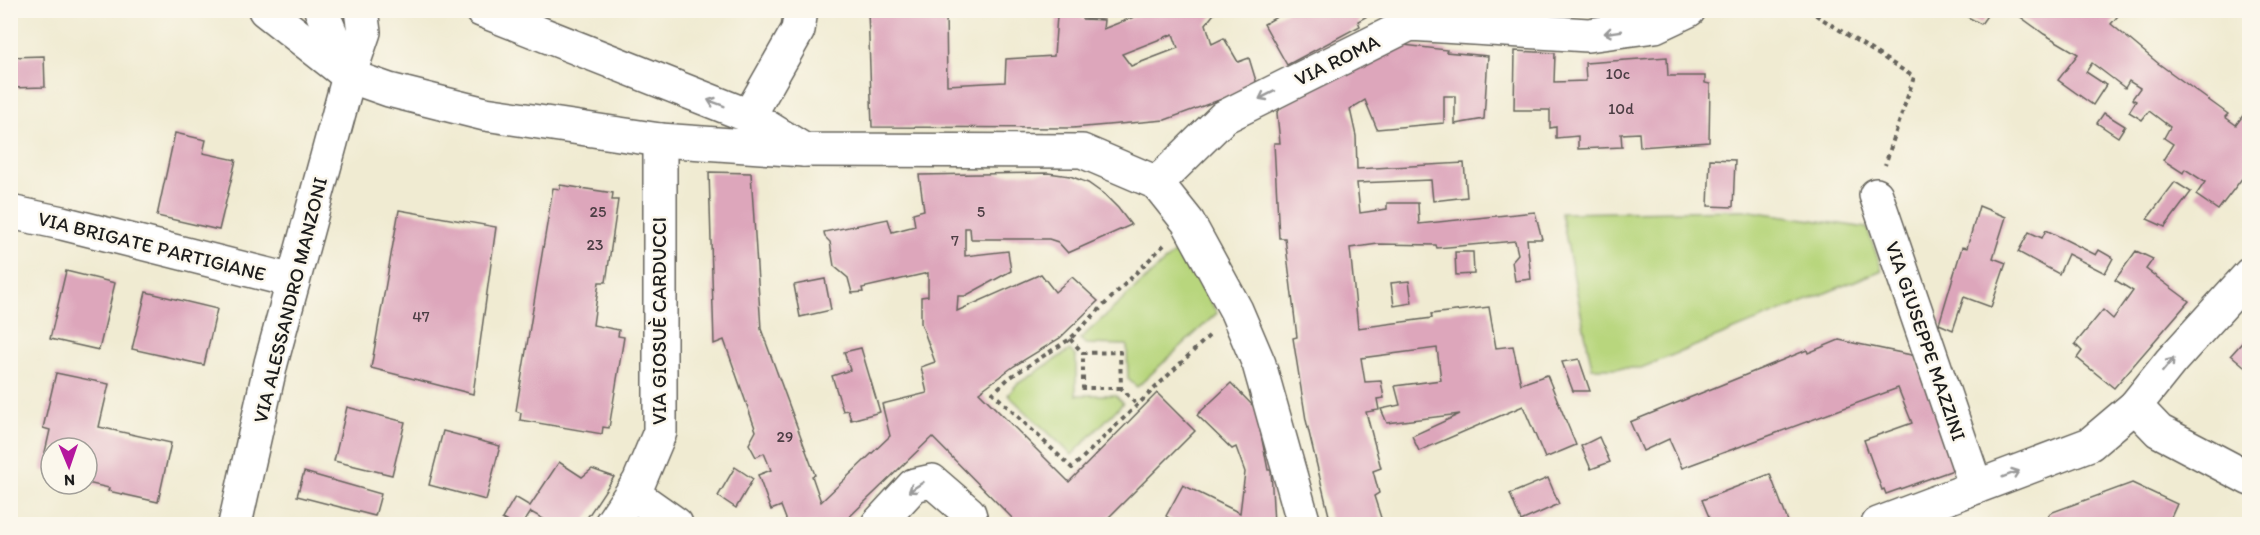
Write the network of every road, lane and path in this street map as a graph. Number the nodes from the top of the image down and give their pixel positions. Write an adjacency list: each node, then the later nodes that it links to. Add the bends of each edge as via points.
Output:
1 (265, 10): 8 (street)
2 (321, 10): 8 (street)
3 (361, 10): 8 (street, VIA ALESSANDRO MANZONI, via 364,32)
4 (481, 10): 9 (street, one-way to 4)
5 (801, 10): 9 (street, via 798,30)
6 (1689, 10): 12 (street, VIA ROMA, one-way to 12, via 1655,26 1588,35 1410,24 1224,117)
7 (1808, 10): 13 (path, via 1914,77)
8 (349, 76): 10 (street, via 485,114); 17 (street, VIA ALESSANDRO MANZONI)
9 (749, 116): 11 (street)
10 (660, 140): 11 (street); 26 (street, VIA GIOSUÈ CARDUCCI, via 660,432)
11 (804, 150): 12 (street, via 1082,151)
12 (1157, 183): 15 (street)
13 (1876, 195): 25 (street, VIA GIUSEPPE MAZZINI)
14 (10, 212): 17 (street, VIA BRIGATE PARTIGIANE)
15 (1188, 222): 18 (street); 19 (path)
16 (2250, 274): 23 (street, one-way to 16)
17 (293, 281): 28 (street, VIA ALESSANDRO MANZONI)
18 (1236, 310): 22 (path); 33 (street, via 1259,364)
19 (1070, 339): 20 (path); 22 (path, via 1009,378 993,393 1072,468)
20 (1083, 353): 21 (path, via 1083,388); 21 (path, via 1120,352)
21 (1121, 388): 22 (path)
22 (1137, 405)
23 (2134, 406): 24 (street, via 2159,431); 25 (street, one-way to 23, via 2090,444)
24 (2250, 478)
25 (1976, 488): 27 (street)
26 (632, 493): 29 (street, VIA GIOSUÈ CARDUCCI); 30 (street)
27 (1912, 518): 34 (street)
28 (235, 525)
29 (611, 525)
30 (676, 525)
31 (878, 525): 32 (street, one-way to 31, via 969,513 932,481 914,485)
32 (972, 525)
33 (1304, 525)
34 (1878, 525)

